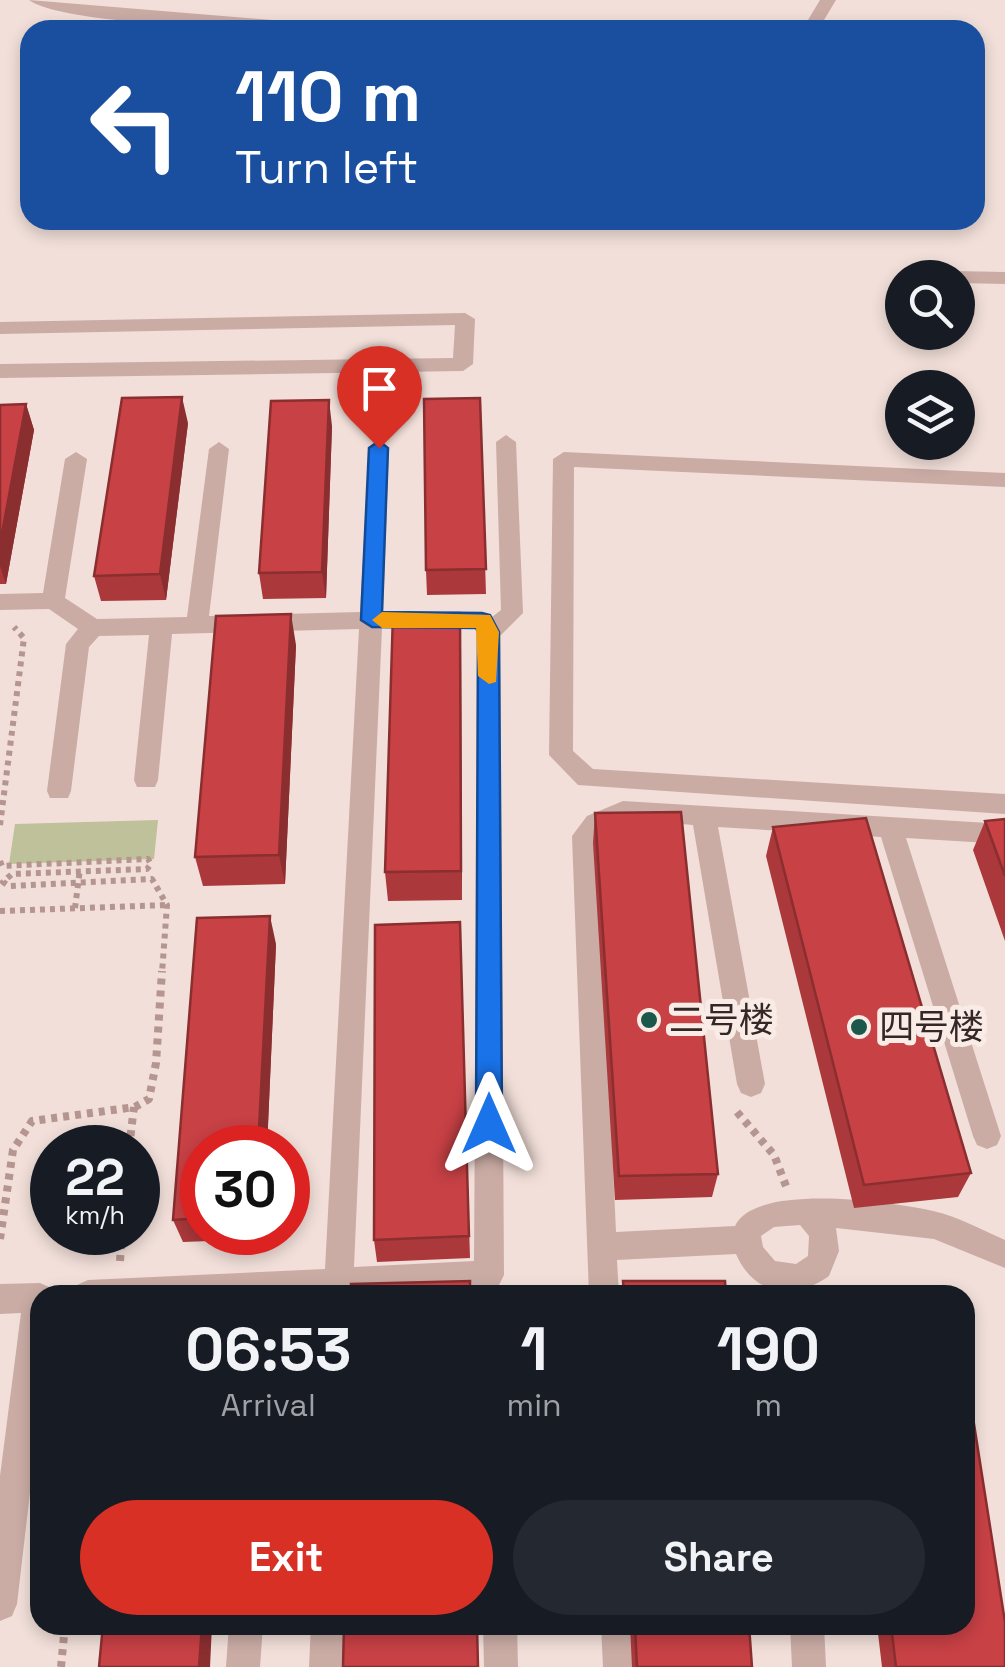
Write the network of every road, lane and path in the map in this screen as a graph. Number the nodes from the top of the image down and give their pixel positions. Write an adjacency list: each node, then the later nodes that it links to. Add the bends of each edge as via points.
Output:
1 (37, 0): 2 (street)
2 (198, 20)
3 (975, 277): 4 (street)
4 (1005, 278)
5 (0, 328): 6 (street, via 465,320 463,364)
6 (0, 370)
7 (506, 442): 18 (street, via 512,613)
8 (379, 448): 14 (street)
9 (219, 449): 15 (street)
10 (76, 459): 12 (street)
11 (1005, 480): 21 (street, via 564,459 561,755 587,778)
12 (53, 601): 13 (street); 17 (street)
13 (4, 612): 23 (path, via 24,638)
14 (372, 620): 15 (street); 18 (street, via 482,620); 41 (street)
15 (197, 624): 16 (street)
16 (162, 625): 17 (street); 19 (street)
17 (93, 628): 20 (street, via 78,644)
18 (489, 632): 42 (street)
19 (146, 780)
20 (58, 790)
21 (1005, 804)
22 (704, 816): 24 (street); 32 (street); 39 (street, via 622,811 585,836)
23 (0, 825)
24 (890, 827): 25 (street); 35 (street)
25 (1005, 834)
26 (0, 862): 27 (path)
27 (80, 867): 27 (path, via 147,869 151,864 148,860); 28 (path); 28 (path, via 12,874 4,882)
28 (78, 883): 29 (path, via 152,879); 30 (path)
29 (167, 905): 30 (path); 33 (path, via 156,1063 149,1099)
30 (75, 908): 31 (path)
31 (0, 910)
32 (752, 1084): 36 (path, via 736,1113 786,1176)
33 (134, 1107): 34 (path); 37 (path, via 32,1121 14,1150)
34 (131, 1125)
35 (987, 1136)
36 (796, 1211): 38 (street, via 756,1221); 40 (street, via 936,1225); 45 (street, via 823,1229 824,1255)
37 (0, 1239)
38 (746, 1239): 39 (street); 44 (street, via 763,1271)
39 (602, 1247): 43 (street)
40 (1005, 1254)
41 (338, 1285)
42 (489, 1285)
43 (604, 1285)
44 (787, 1285)
45 (793, 1285)
46 (30, 1298): 47 (street)
47 (0, 1299)
48 (30, 1369): 49 (street)
49 (0, 1604)
50 (65, 1635): 56 (path)
51 (246, 1635): 57 (street)
52 (328, 1635): 58 (street)
53 (500, 1635): 59 (street)
54 (618, 1635): 60 (street)
55 (807, 1635): 61 (street)
56 (62, 1667)
57 (244, 1667)
58 (326, 1667)
59 (501, 1667)
60 (620, 1667)
61 (809, 1667)

